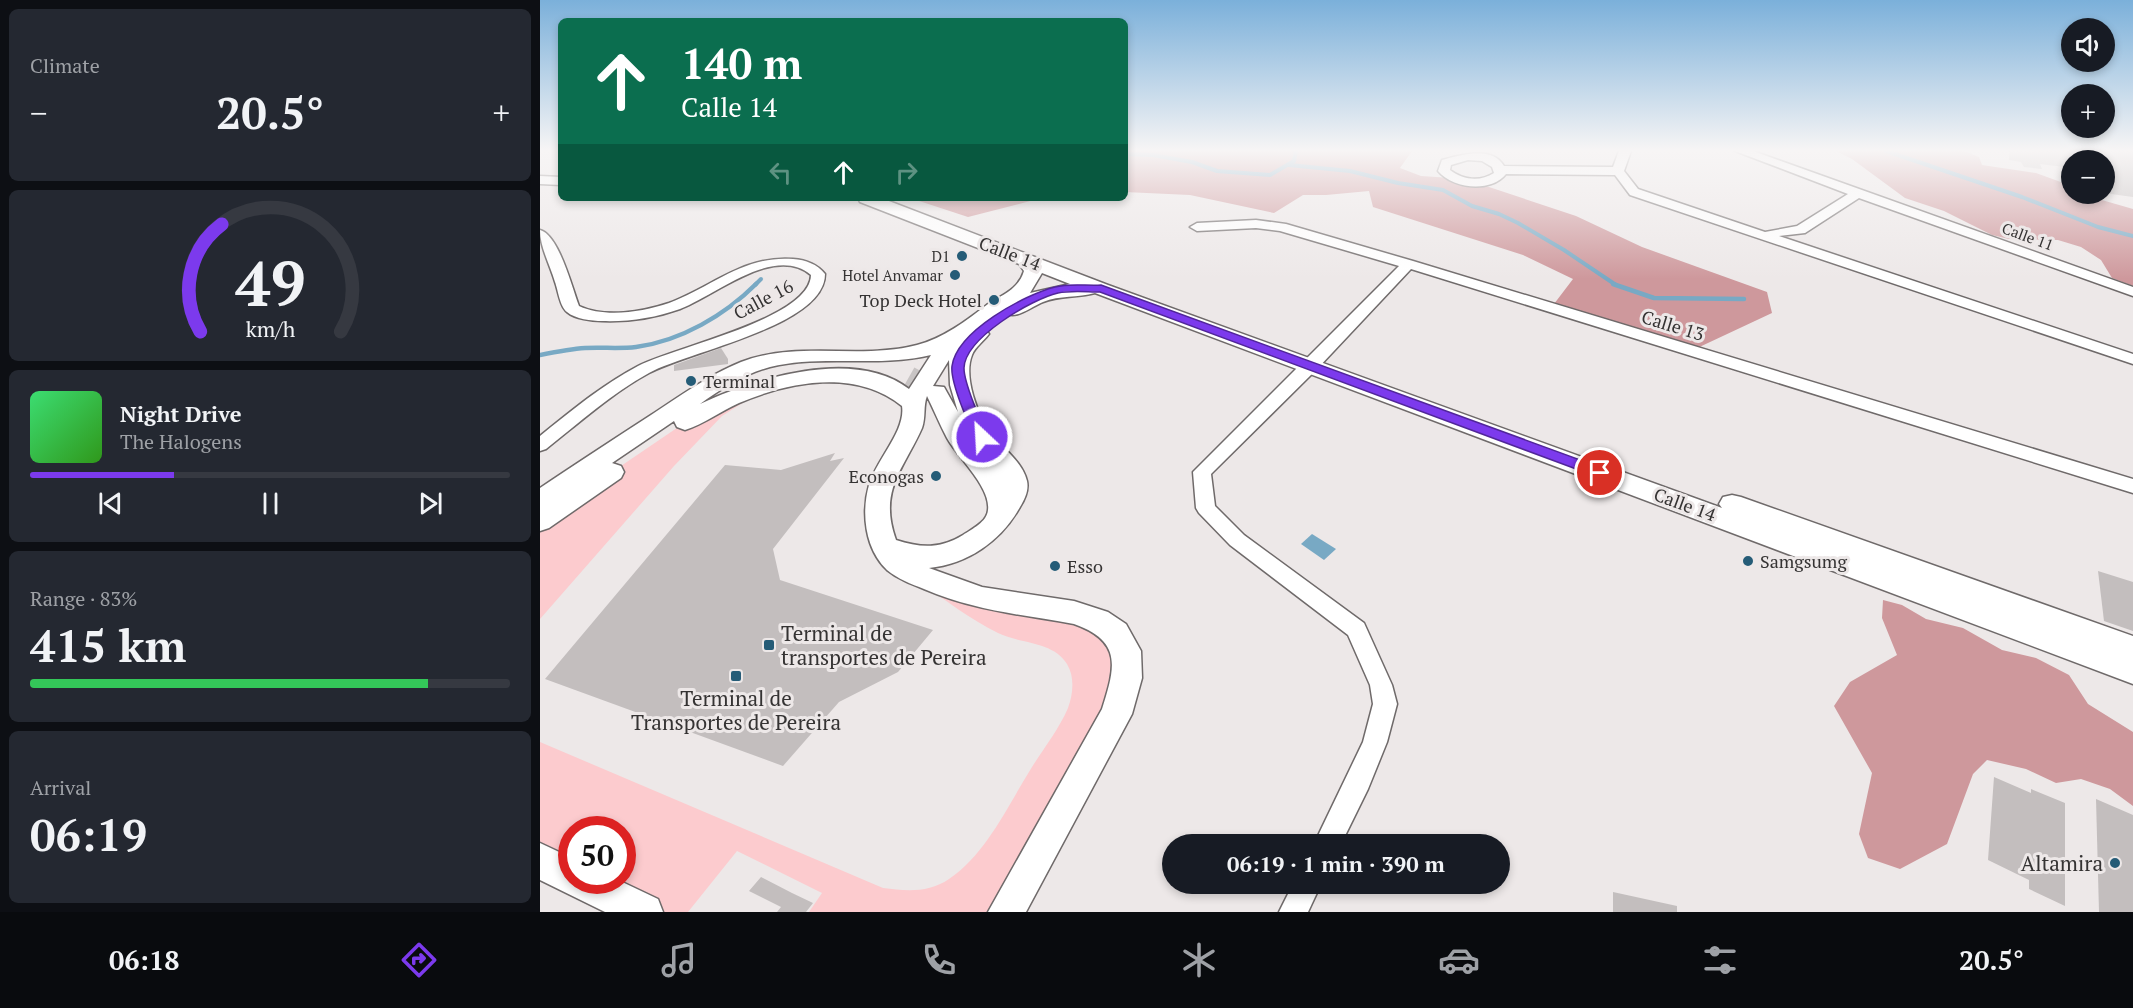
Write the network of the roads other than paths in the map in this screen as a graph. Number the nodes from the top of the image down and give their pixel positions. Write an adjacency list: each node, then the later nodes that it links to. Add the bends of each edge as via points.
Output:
1 (1639, 194): 8 (street)
2 (1858, 194): 7 (street)
3 (1864, 194): 14 (street, Calle 11)
4 (874, 201): 11 (main road, Calle 14)
5 (893, 201): 13 (main road, Calle 14)
6 (1197, 227): 12 (street, Calle 13, via 1281,227)
7 (1800, 230): 8 (street); 10 (street)
8 (1758, 233): 10 (street)
9 (543, 243): 22 (street, Calle 16, via 572,309 588,315 615,316 670,307 741,270 766,262 813,268 818,282 811,296 792,310 642,371 595,400)
10 (1810, 250): 16 (street)
11 (1025, 258): 13 (main road, Calle 14); 15 (main road, via 1033,271 1028,285)
12 (1408, 264): 17 (street); 23 (street, Calle 13)
13 (1065, 276): 17 (main road, Calle 14); 17 (main road, Calle 14); 25 (main road, via 994,322 961,354 960,383 974,422 1012,475 1015,486 1013,498)
14 (2133, 292)
15 (958, 335): 20 (main road, via 935,364); 21 (main road, via 923,351 903,354 768,361 710,387)
16 (2133, 359)
17 (1316, 361): 28 (main road, Calle 14); 29 (main road, Calle 14); 30 (street, via 1202,472 1206,508 1237,540 1356,629 1381,685 1385,704 1376,742)
18 (909, 377): 21 (main road, via 851,367 783,370 716,391)
19 (936, 392): 25 (main road, via 956,435 1001,496)
20 (913, 403): 26 (main road, via 895,389 859,378 820,377 761,386 696,415); 27 (main road, via 913,423 882,480 878,498 880,532)
21 (681, 408): 24 (main road)
22 (540, 445)
23 (2133, 486)
24 (540, 500)
25 (998, 520): 27 (main road, via 979,539 943,556 918,558)
26 (540, 521)
27 (886, 546): 36 (main road, via 902,566 958,592 1088,615 1112,630 1127,652 1129,677 1116,714)
28 (2133, 649)
29 (2133, 671)
30 (1332, 834)
31 (540, 861): 32 (main road)
32 (558, 871)
33 (607, 894): 35 (main road)
34 (1303, 894): 37 (street)
35 (645, 912)
36 (1006, 912)
37 (1293, 912)

